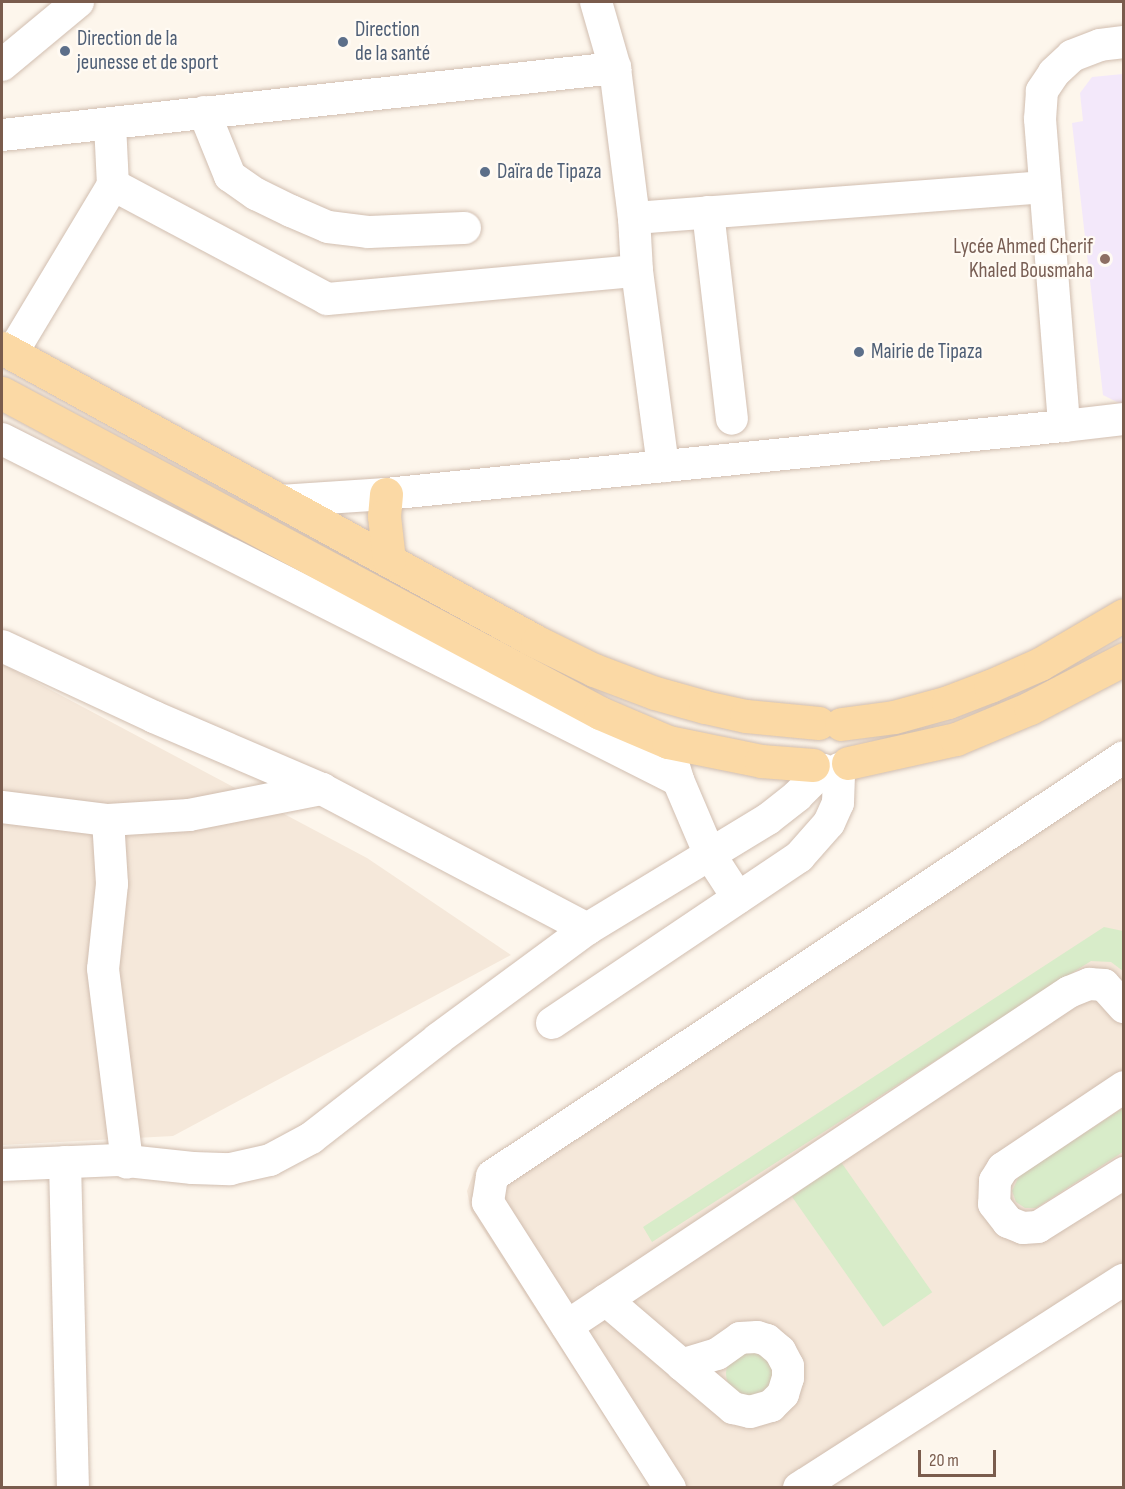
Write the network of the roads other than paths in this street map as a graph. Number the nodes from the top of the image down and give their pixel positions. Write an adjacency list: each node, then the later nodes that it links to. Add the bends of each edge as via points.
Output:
1 (78, 2): 4 (street)
2 (596, 2): 5 (street)
3 (1124, 42): 10 (street, via 1100,45 1072,56 1042,91)
4 (2, 65)
5 (615, 68): 6 (street); 12 (street)
6 (204, 112): 7 (street); 13 (street, via 231,176 291,212 328,227 368,232)
7 (110, 124): 8 (street); 9 (street)
8 (2, 135)
9 (113, 185): 14 (street, via 327,299); 15 (street)
10 (1043, 187): 11 (street); 19 (street)
11 (708, 212): 12 (street); 17 (street)
12 (634, 218): 14 (street)
13 (465, 228)
14 (637, 271): 21 (street)
15 (7, 350): 23 (main road)
16 (2, 393): 29 (main road, via 600,713)
17 (732, 419)
18 (1124, 419): 19 (street)
19 (1064, 426): 21 (street)
20 (2, 440): 32 (street)
21 (663, 466): 22 (street)
22 (386, 494): 23 (street); 24 (main road)
23 (280, 501): 24 (main road)
24 (389, 560): 28 (main road, via 537,642 594,670 655,693 746,716)
25 (1124, 615): 28 (main road, via 1040,664 948,702 894,717)
26 (4, 649): 33 (street)
27 (1124, 659): 31 (main road, via 1030,708 956,739)
28 (830, 723): 31 (main road, via 850,731 854,742 854,753); 31 (main road, via 810,730 804,751)
29 (668, 742): 31 (main road, via 761,761); 32 (street)
30 (1124, 757): 48 (street, via 492,1176 488,1202)
31 (831, 767): 36 (street, via 783,808); 37 (street, via 838,802 829,823 799,857)
32 (678, 780): 36 (street)
33 (322, 789): 35 (street, via 189,815); 38 (street)
34 (2, 807): 35 (street)
35 (108, 820): 43 (street, via 112,884 103,969)
36 (710, 855): 37 (street); 38 (street)
37 (738, 898): 40 (street)
38 (588, 929): 43 (street, via 311,1138 270,1160 230,1169)
39 (1123, 1006): 47 (street, via 1104,985 1089,984 1070,992)
40 (552, 1023)
41 (1124, 1087): 45 (street, via 1003,1168 994,1181 994,1204 1008,1222 1023,1228 1038,1227)
42 (65, 1162): 43 (street); 44 (street); 50 (street)
43 (127, 1163)
44 (2, 1165)
45 (1124, 1173)
46 (1124, 1280): 52 (street)
47 (606, 1300): 48 (street); 49 (street)
48 (567, 1326): 51 (street)
49 (682, 1365)
50 (73, 1488)
51 (670, 1488)
52 (799, 1488)

